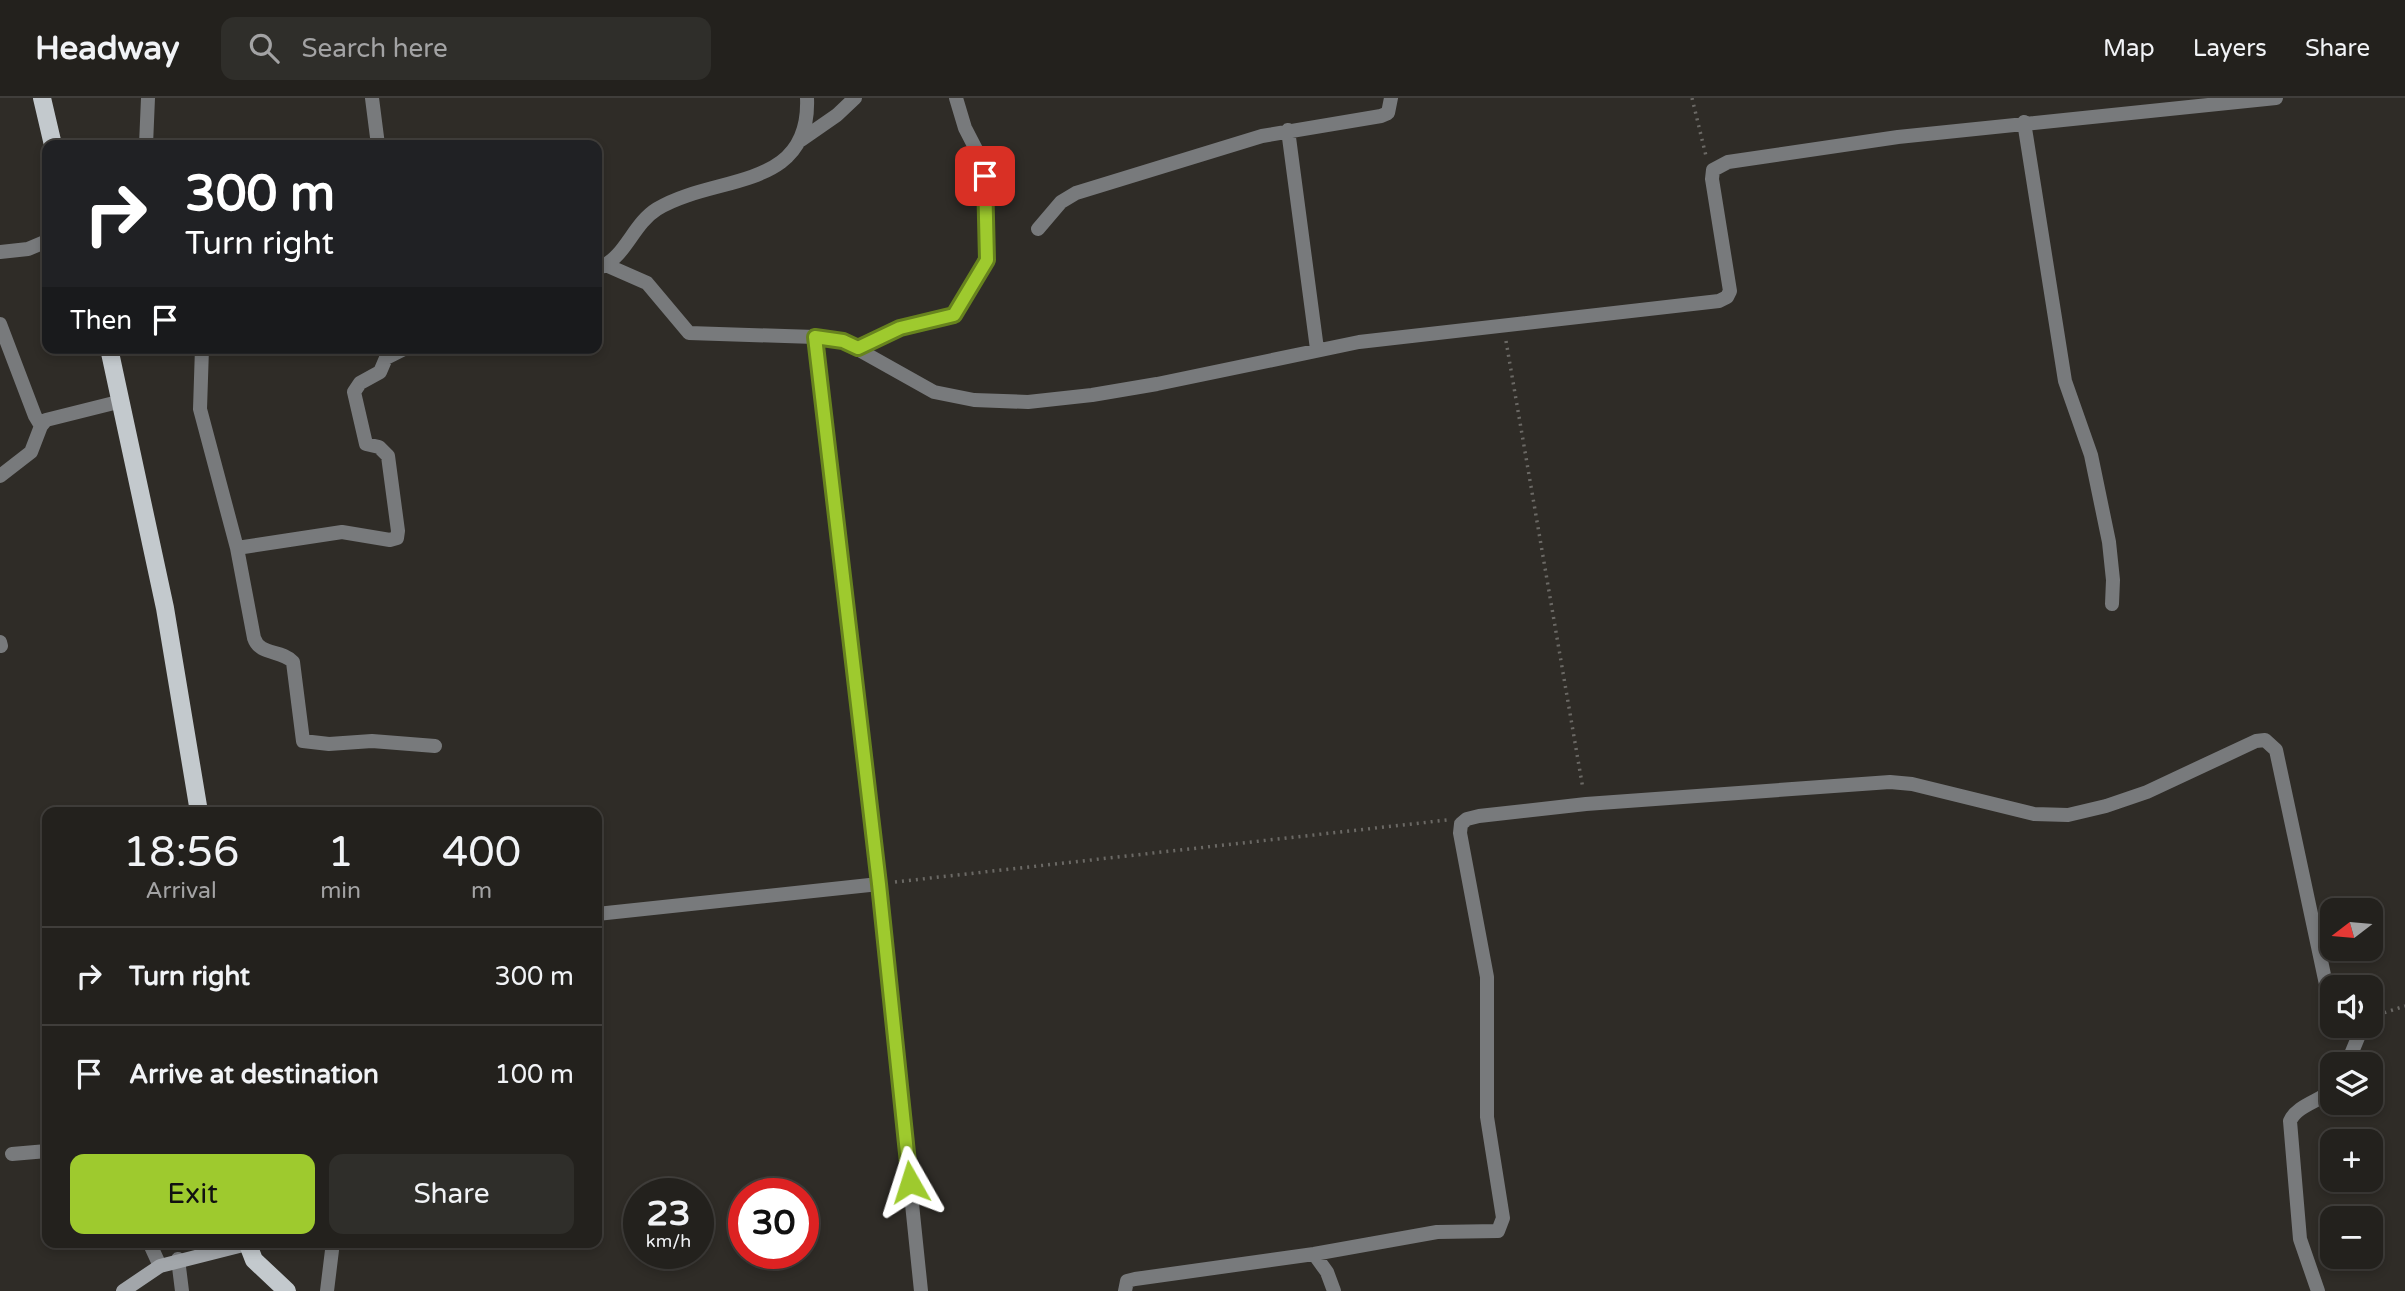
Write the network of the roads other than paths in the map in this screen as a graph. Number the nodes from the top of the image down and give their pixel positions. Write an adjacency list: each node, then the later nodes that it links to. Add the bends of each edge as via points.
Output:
1 (41, 98): 12 (main road)
2 (148, 98): 13 (street)
3 (372, 98): 14 (street)
4 (807, 98): 11 (street)
5 (855, 98): 11 (street)
6 (956, 98): 22 (street, via 983,163 987,260 954,315 900,328)
7 (1391, 98): 10 (street, via 1388,113 1381,116)
8 (2276, 98): 9 (street)
9 (2024, 122): 23 (street, via 1728,162 1713,170 1730,281 1727,297 1719,301); 31 (street, via 2065,381 2091,455 2109,542)
10 (1288, 130): 15 (street, via 1076,193 1061,202); 23 (street)
11 (801, 139): 18 (street, via 770,169 654,211 638,225 615,259)
12 (51, 140)
13 (146, 140)
14 (377, 140)
15 (1038, 229)
16 (42, 243): 17 (street)
17 (0, 252)
18 (602, 266)
19 (602, 267): 21 (street, via 647,283 689,333)
20 (0, 324): 28 (street)
21 (815, 337): 22 (street); 34 (street)
22 (858, 348): 23 (street, via 934,392 1011,402 1118,390)
23 (1317, 349)
24 (110, 354): 27 (main road)
25 (202, 354): 30 (street, via 200,409)
26 (394, 354): 30 (street, via 354,392 366,444 384,449 388,456 397,538 333,533)
27 (118, 402): 28 (street, via 51,417); 33 (main road, via 164,608)
28 (41, 426): 29 (street, via 31,452)
29 (0, 476)
30 (237, 548): 32 (street, via 257,646 287,656 296,669 303,741)
31 (2112, 604)
32 (435, 746)
33 (198, 807)
34 (879, 884): 35 (street); 51 (street)
35 (602, 913)
36 (2324, 975): 44 (street, via 2276,750 2265,740 2147,792 2068,815 2034,814 1890,782 1479,816 1461,824 1488,977 1487,1109 1502,1226 1498,1231 1437,1232)
37 (2320, 1100): 54 (street, via 2296,1112 2290,1121 2300,1238)
38 (42, 1151): 39 (street)
39 (12, 1154)
40 (152, 1248): 46 (street)
41 (225, 1248): 45 (street)
42 (249, 1248): 49 (main road, via 254,1260)
43 (332, 1248): 50 (street)
44 (1314, 1254): 52 (street, via 1135,1279 1127,1281); 53 (street)
45 (178, 1259): 46 (street); 48 (street)
46 (160, 1266): 47 (street)
47 (123, 1291)
48 (182, 1291)
49 (287, 1291)
50 (327, 1291)
51 (921, 1291)
52 (1125, 1291)
53 (1334, 1291)
54 (2318, 1291)

